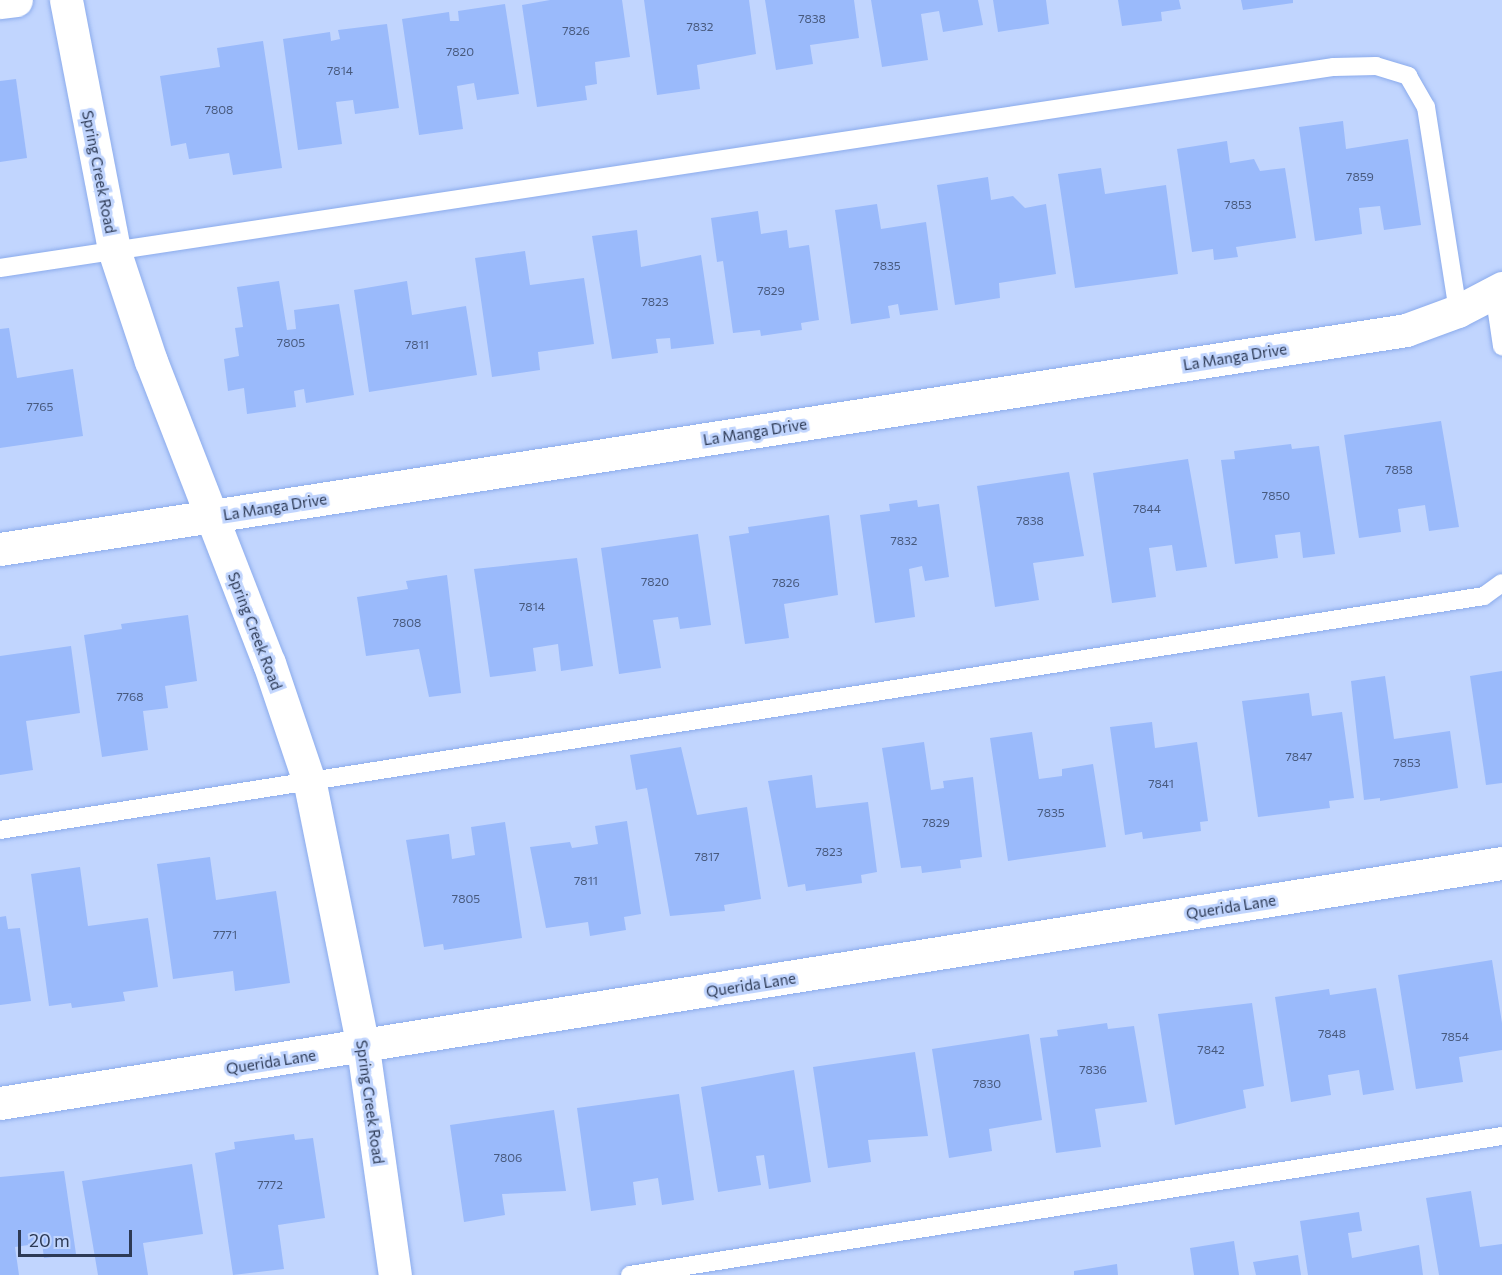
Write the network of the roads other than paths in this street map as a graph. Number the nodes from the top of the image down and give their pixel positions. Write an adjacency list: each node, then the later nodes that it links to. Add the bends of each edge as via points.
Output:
1 (16, 0): 3 (street)
2 (66, 0): 4 (street, Spring Creek Road)
3 (0, 2)
4 (114, 250): 5 (lane); 7 (lane, via 1334,67 1376,66 1408,76 1426,107); 9 (street, Spring Creek Road, via 151,361)
5 (0, 268)
6 (1498, 290): 7 (street, La Manga Drive); 8 (lane)
7 (1458, 311): 9 (street, La Manga Drive, via 1406,330)
8 (1502, 346)
9 (211, 517): 10 (street, La Manga Drive); 12 (street, Spring Creek Road, via 269,663)
10 (0, 549)
11 (1502, 583): 12 (lane, via 1484,596)
12 (310, 784): 13 (lane); 15 (street, Spring Creek Road)
13 (0, 830)
14 (1502, 863): 15 (street, Querida Lane)
15 (363, 1048): 16 (street, Querida Lane); 18 (street, Spring Creek Road)
16 (0, 1103)
17 (1502, 1136): 19 (lane)
18 (395, 1275)
19 (630, 1275)

